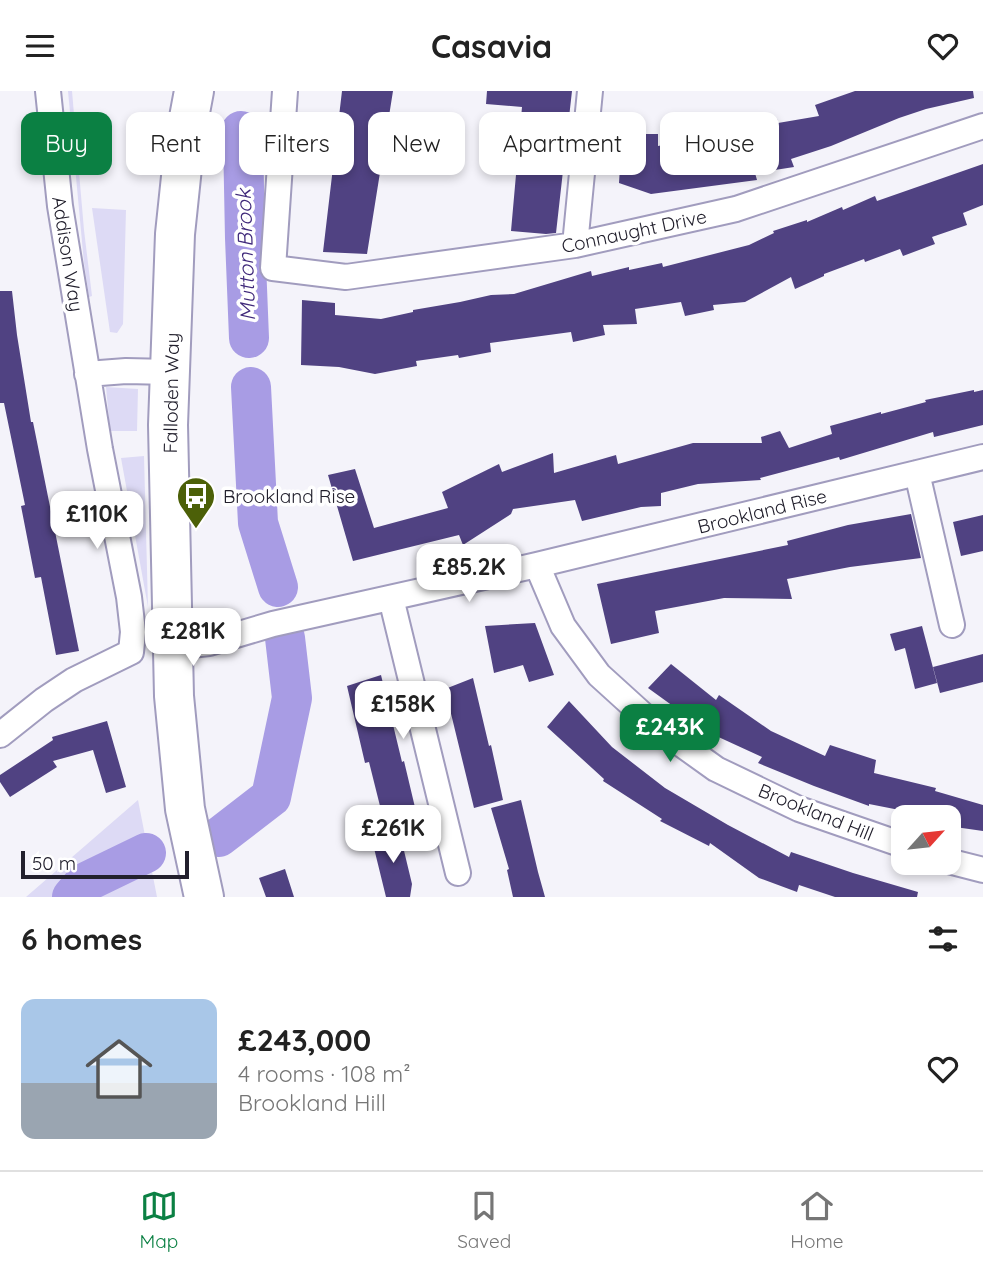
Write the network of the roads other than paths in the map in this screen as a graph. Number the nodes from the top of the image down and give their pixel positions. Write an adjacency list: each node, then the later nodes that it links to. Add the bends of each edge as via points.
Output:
1 (48, 91): 8 (street, Addison Way, via 60,207)
2 (197, 91): 7 (highway, Falloden Way, via 185,139 175,234)
3 (285, 91): 6 (street, Connaught Drive, via 273,268 345,277)
4 (590, 91): 6 (street)
5 (983, 126): 6 (street, Connaught Drive, via 736,208)
6 (575, 245)
7 (170, 372): 8 (street); 14 (highway, Falloden Way)
8 (87, 374): 15 (street, Addison Way, via 129,597 131,652 74,680)
9 (983, 457): 10 (street, Brookland Rise)
10 (917, 473): 11 (street, Brookland Rise); 13 (street)
11 (537, 565): 12 (street, Brookland Rise); 16 (street, Brookland Hill, via 563,625 599,675 653,724 716,769 799,809)
12 (391, 598): 14 (street, Brookland Rise, via 209,643); 19 (street)
13 (952, 625)
14 (173, 647): 20 (highway, Falloden Way, via 185,809)
15 (0, 735)
16 (891, 841)
17 (961, 864): 18 (street)
18 (983, 870)
19 (458, 873)
20 (204, 897)

